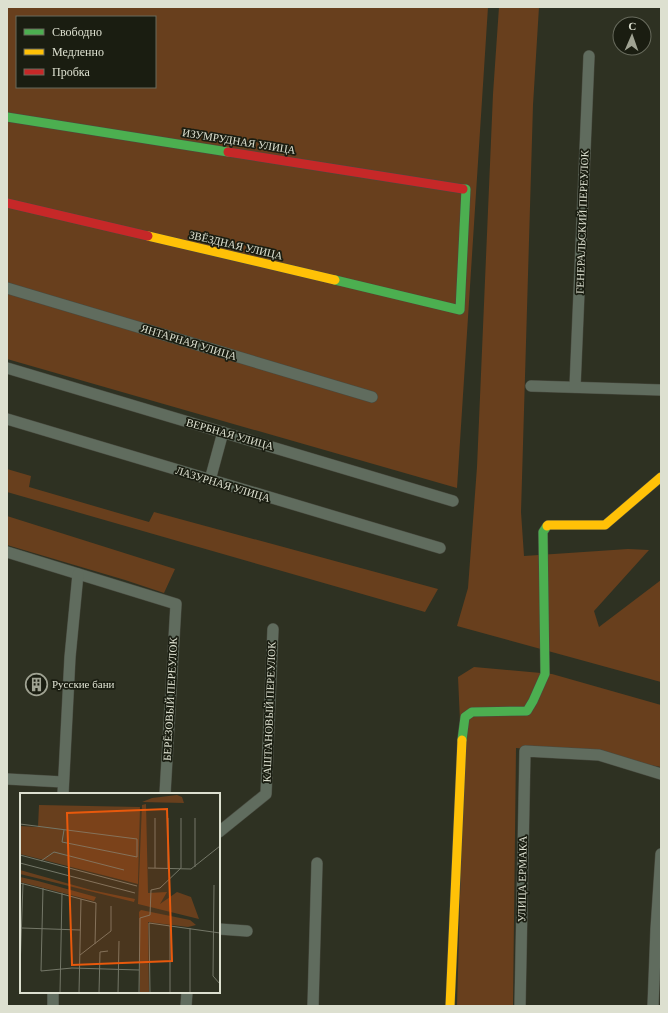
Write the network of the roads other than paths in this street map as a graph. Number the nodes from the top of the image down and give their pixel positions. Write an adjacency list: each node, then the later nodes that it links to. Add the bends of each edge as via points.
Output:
1 (589, 56): 8 (street, ГЕНЕРАЛЬСКИЙ ПЕРЕУЛОК)
2 (7, 117): 5 (street, ИЗУМРУДНАЯ УЛИЦА, via 466,189)
3 (7, 203): 5 (street, ЗВЁЗДНАЯ УЛИЦА)
4 (7, 288): 10 (street, ЯНТАРНАЯ УЛИЦА)
5 (460, 310)
6 (7, 368): 12 (street, ВЕРБНАЯ УЛИЦА)
7 (531, 386): 8 (street)
8 (575, 387): 9 (street)
9 (661, 390)
10 (372, 397)
11 (7, 419): 14 (street, ЛАЗУРНАЯ УЛИЦА)
12 (223, 432): 14 (street); 15 (street, ВЕРБНАЯ УЛИЦА)
13 (661, 477): 35 (street, via 605,525 548,525 543,532 545,674 526,711 472,712 465,717 462,732)
14 (210, 480): 16 (street, ЛАЗУРНАЯ УЛИЦА)
15 (452, 501)
16 (440, 548)
17 (7, 552): 18 (street)
18 (78, 574): 22 (street, via 70,657); 24 (street, БЕРЁЗОВЫЙ ПЕРЕУЛОК, via 176,604)
19 (273, 629): 25 (street, КАШТАНОВЫЙ ПЕРЕУЛОК, via 266,794)
20 (661, 774): 36 (street, УЛИЦА ЕРМАКА, via 599,754 525,751)
21 (7, 779): 22 (street)
22 (63, 782): 23 (street)
23 (63, 793)
24 (165, 793)
25 (220, 831)
26 (661, 854): 37 (street)
27 (317, 863): 34 (street)
28 (220, 929): 29 (street)
29 (247, 931)
30 (54, 993): 32 (street)
31 (187, 993): 33 (street)
32 (53, 1006)
33 (186, 1006)
34 (313, 1006)
35 (450, 1006)
36 (520, 1006)
37 (653, 1006)

